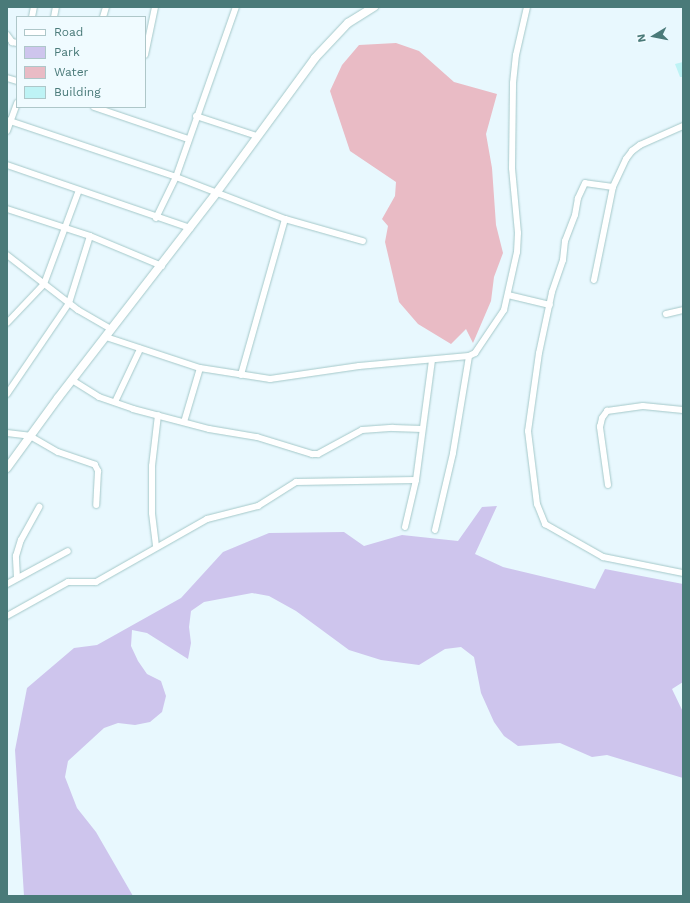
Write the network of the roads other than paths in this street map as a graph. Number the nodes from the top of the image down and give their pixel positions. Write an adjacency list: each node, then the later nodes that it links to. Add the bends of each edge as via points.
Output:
1 (155, 7): 7 (street)
2 (236, 7): 10 (street)
3 (374, 7): 14 (street, via 348,23 315,58)
4 (527, 7): 32 (street, via 516,55 513,83 512,168 518,233)
5 (7, 35): 6 (street, via 12,42)
6 (16, 43)
7 (146, 50)
8 (16, 104): 11 (street)
9 (100, 108): 15 (street)
10 (196, 116): 14 (street); 15 (street)
11 (9, 121): 13 (street); 17 (street)
12 (683, 126): 18 (street, via 632,151)
13 (7, 131)
14 (257, 136): 20 (street)
15 (188, 139): 17 (street)
16 (7, 165): 19 (street)
17 (176, 178): 20 (street); 22 (street)
18 (613, 187): 30 (street); 34 (street, via 585,183 566,240)
19 (79, 190): 22 (street); 24 (street)
20 (217, 192): 23 (street); 25 (street)
21 (7, 209): 24 (street)
22 (156, 218): 25 (street)
23 (285, 219): 27 (street); 44 (street)
24 (67, 228): 26 (street); 31 (street)
25 (190, 228): 29 (street)
26 (90, 236): 29 (street); 33 (street)
27 (363, 241)
28 (7, 255): 31 (street)
29 (162, 266): 38 (street)
30 (594, 280)
31 (44, 284): 33 (street); 37 (street)
32 (508, 295): 34 (street); 41 (street, via 504,310 480,347)
33 (69, 303): 38 (street); 46 (street)
34 (550, 305): 63 (street, via 528,420 533,477 540,515 552,530 603,557)
35 (683, 310): 36 (street)
36 (666, 314)
37 (7, 323)
38 (112, 330): 39 (street)
39 (106, 337): 40 (street); 45 (street)
40 (140, 349): 43 (street); 47 (street)
41 (469, 356): 42 (street); 60 (street, via 453,453)
42 (432, 360): 44 (street, via 359,366 270,378); 51 (street)
43 (200, 368): 44 (street); 50 (street)
44 (241, 375)
45 (72, 380): 47 (street, via 99,397); 53 (street)
46 (7, 394)
47 (115, 402): 49 (street)
48 (683, 410): 56 (street, via 643,406 607,411 600,427)
49 (158, 415): 50 (street); 61 (street, via 152,466 152,513)
50 (184, 422): 51 (street, via 256,437 312,454 318,454 362,430)
51 (422, 430): 55 (street)
52 (7, 432): 53 (street)
53 (30, 436): 54 (street); 57 (street, via 58,452 95,465 98,471)
54 (7, 468)
55 (416, 480): 59 (street); 61 (street, via 296,482 258,506 207,519)
56 (608, 485)
57 (96, 505)
58 (39, 507): 64 (street, via 21,540 16,556)
59 (405, 527)
60 (435, 530)
61 (156, 546): 66 (street, via 96,582 68,582)
62 (68, 551): 64 (street)
63 (683, 573)
64 (17, 578): 65 (street)
65 (7, 584)
66 (7, 616)

